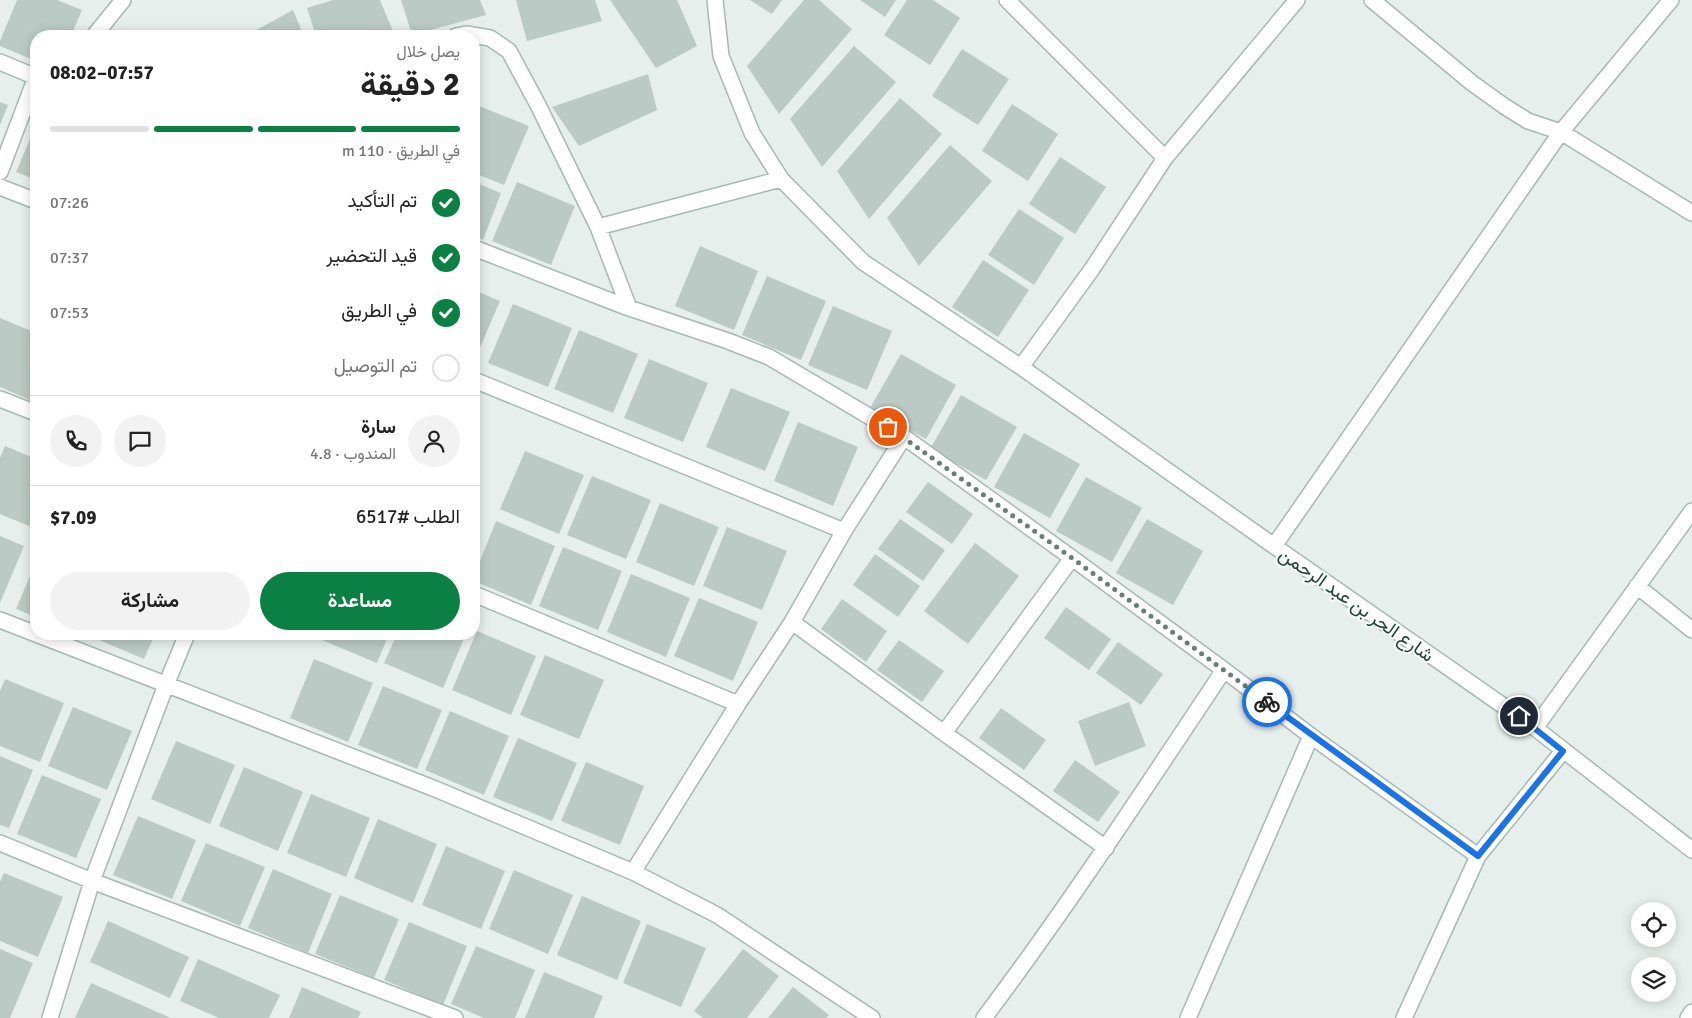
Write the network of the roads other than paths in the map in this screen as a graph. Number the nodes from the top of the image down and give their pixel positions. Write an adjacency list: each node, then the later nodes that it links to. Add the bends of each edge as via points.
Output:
1 (123, 0): 7 (street)
2 (715, 0): 15 (street, شارع الحر بن عبد الرحمن, via 721,56 752,133)
3 (1007, 0): 13 (street)
4 (1297, 0): 13 (street)
5 (1372, 0): 12 (street, via 1504,106 1528,121)
6 (1670, 0): 12 (street)
7 (99, 30)
8 (480, 36): 19 (street, via 490,38 509,51)
9 (0, 62): 10 (street)
10 (30, 74)
11 (30, 93): 14 (street)
12 (1561, 132): 18 (street); 29 (street)
13 (1165, 158): 22 (street, via 1092,269)
14 (0, 172)
15 (782, 179): 19 (street); 22 (street, شارع الحر بن عبد الرحمن, via 863,262)
16 (0, 187): 17 (street)
17 (30, 199)
18 (1692, 213)
19 (598, 227): 21 (street)
20 (480, 250): 21 (street)
21 (629, 308): 26 (street, via 728,340 769,357)
22 (1021, 366): 29 (street, شارع الحر بن عبد الرحمن)
23 (480, 382): 28 (street)
24 (0, 399): 25 (street)
25 (30, 411)
26 (904, 438): 28 (street); 30 (street)
27 (1692, 511): 31 (street)
28 (844, 531): 34 (street)
29 (1274, 546): 42 (street, شارع الحر بن عبد الرحمن)
30 (1072, 558): 39 (street); 43 (street)
31 (1637, 586): 35 (street); 42 (street)
32 (480, 596): 41 (street)
33 (0, 620): 36 (street)
34 (792, 622): 41 (street); 43 (street)
35 (1692, 630)
36 (30, 632)
37 (51, 640): 40 (street)
38 (185, 640): 40 (street)
39 (1224, 670): 44 (street); 47 (street)
40 (166, 685): 50 (street, via 433,788); 51 (street)
41 (738, 704): 50 (street)
42 (1535, 728): 45 (street, شارع الحر بن عبد الرحمن)
43 (944, 733): 47 (street)
44 (1311, 736): 49 (street); 57 (street)
45 (1563, 751): 48 (street, شارع الحر بن عبد الرحمن); 49 (street)
46 (0, 843): 51 (street)
47 (1106, 848): 56 (street)
48 (1691, 848)
49 (1478, 856): 58 (street)
50 (634, 872): 55 (street, via 716,915)
51 (92, 881): 53 (street); 54 (street)
52 (1692, 1012): 59 (street)
53 (50, 1018)
54 (455, 1018)
55 (872, 1018)
56 (984, 1018)
57 (1188, 1018)
58 (1404, 1018)
59 (1688, 1018)

